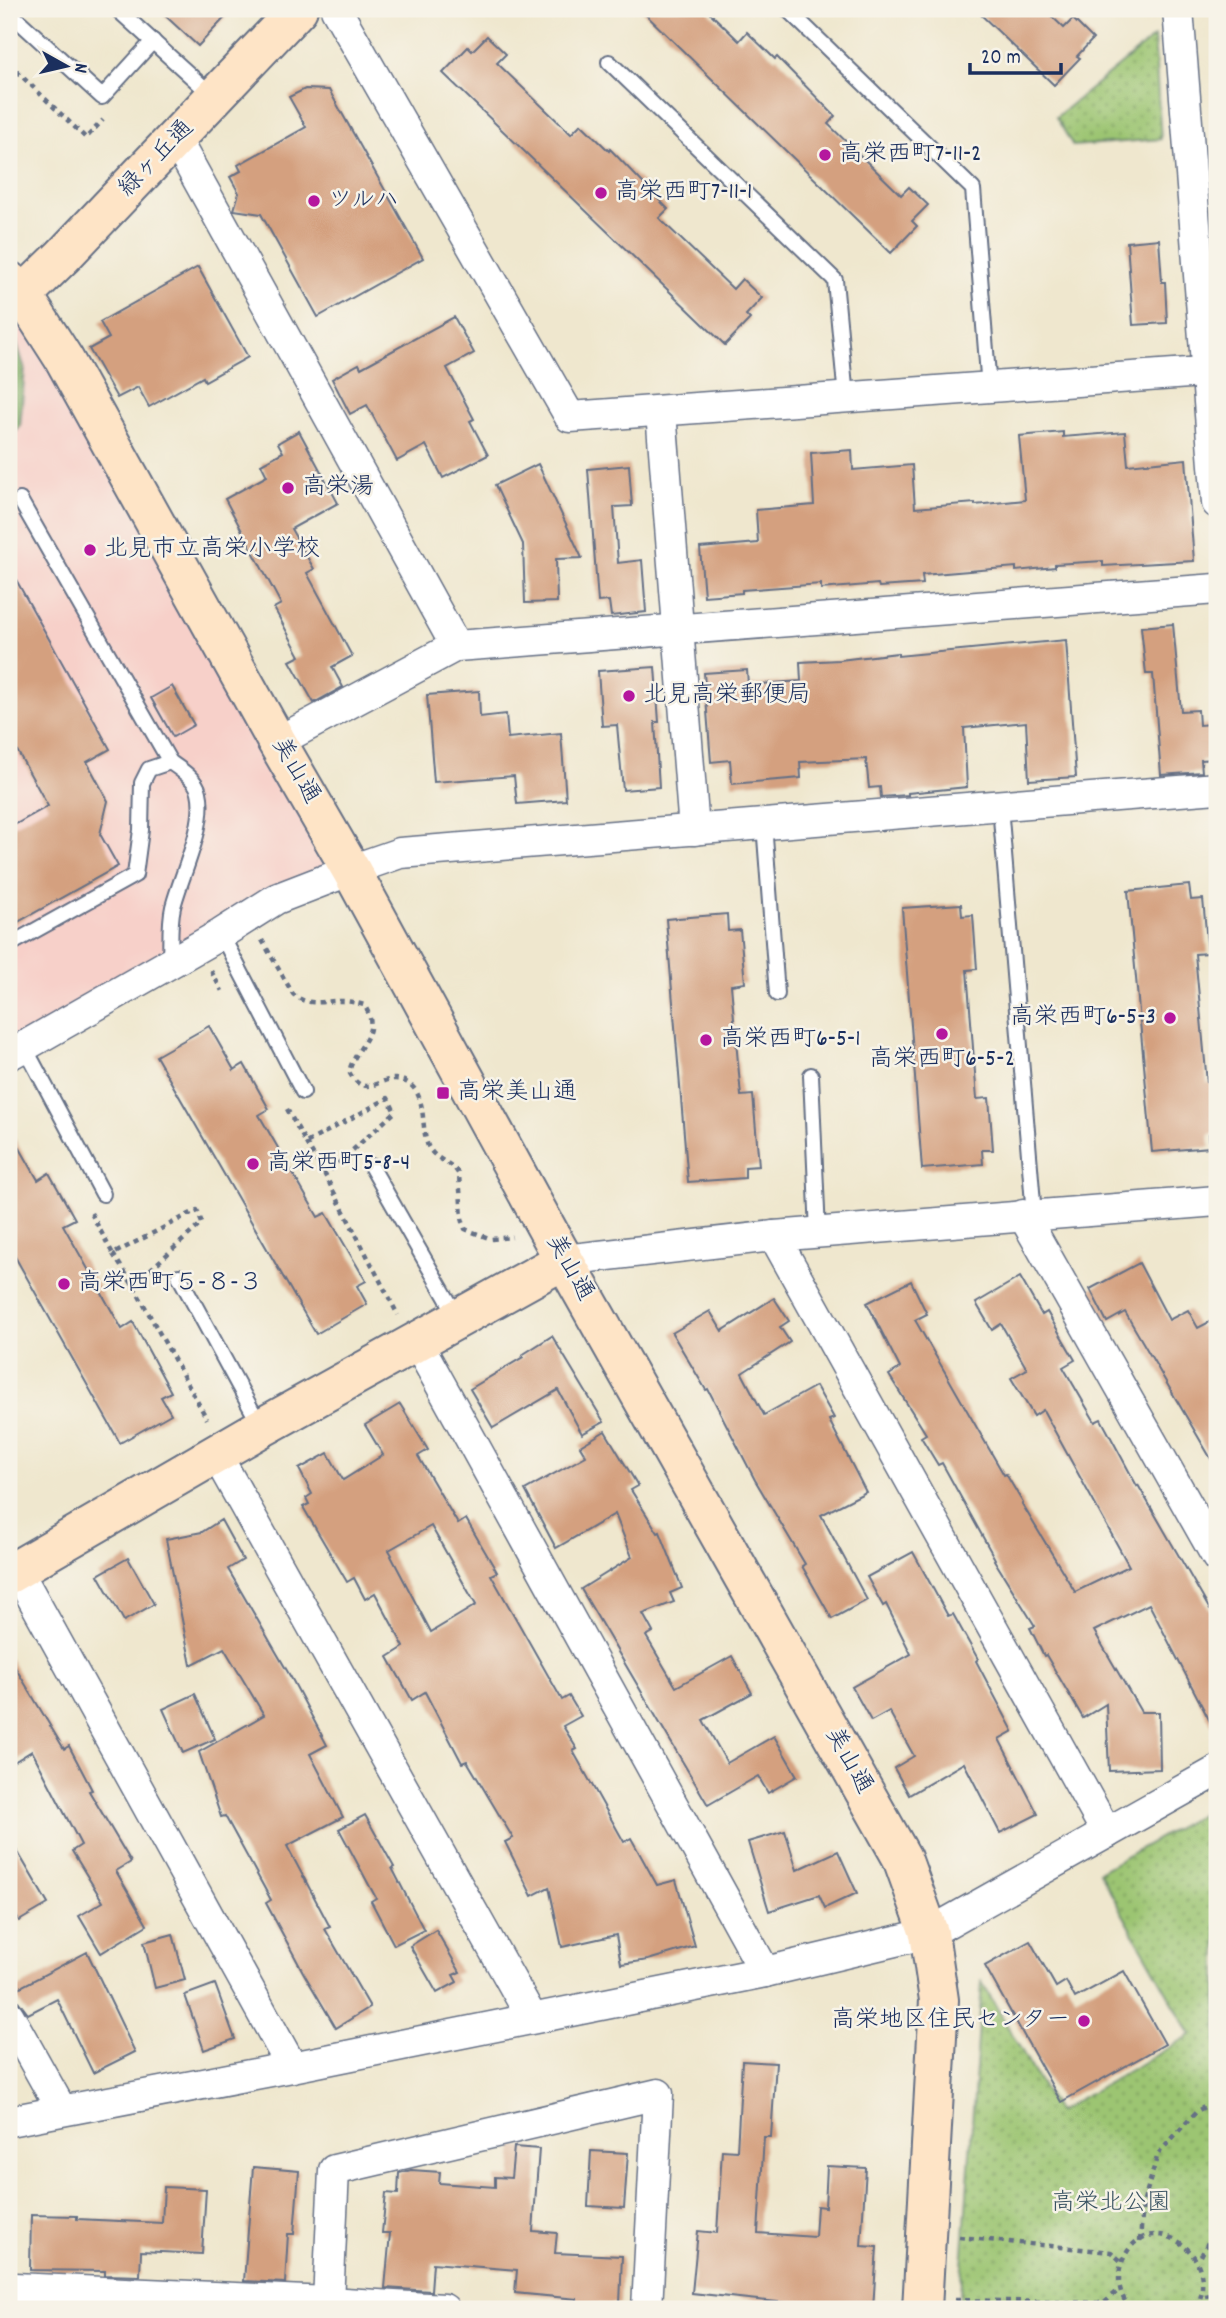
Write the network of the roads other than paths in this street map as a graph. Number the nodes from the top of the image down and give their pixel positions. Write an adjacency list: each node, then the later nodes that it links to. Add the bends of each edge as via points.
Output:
1 (117, 9): 7 (lane)
2 (298, 9): 9 (street, 緑ヶ丘通)
3 (336, 9): 15 (street, via 570,417)
4 (787, 9): 13 (lane, via 973,189)
5 (1178, 9): 12 (street)
6 (9, 12): 7 (lane, via 102,97)
7 (153, 41): 9 (lane)
8 (609, 62): 14 (lane, via 835,280)
9 (215, 98): 10 (street, 緑ヶ丘通)
10 (176, 140): 11 (street, 緑ヶ丘通); 20 (street)
11 (13, 293): 21 (street, 美山通, via 64,359)
12 (1213, 372): 13 (street); 17 (street)
13 (989, 388): 14 (street)
14 (846, 398): 15 (street)
15 (661, 412): 19 (street)
16 (20, 500): 22 (lane)
17 (1217, 503)
18 (1217, 589): 19 (street)
19 (678, 628): 20 (street); 26 (street)
20 (456, 646): 21 (street)
21 (277, 741): 27 (street, 美山通)
22 (170, 762): 29 (lane, via 149,769 142,783 135,875); 30 (lane, via 199,790 201,810 172,910)
23 (1217, 788): 24 (street)
24 (1000, 806): 25 (street); 38 (lane)
25 (764, 824): 26 (street); 31 (lane)
26 (694, 830): 27 (street, via 400,853)
27 (351, 870): 28 (street, via 276,900); 41 (street, 美山通)
28 (209, 941): 30 (street); 34 (lane)
29 (9, 945)
30 (170, 963): 32 (street)
31 (777, 994)
32 (16, 1051): 36 (lane)
33 (811, 1075): 39 (lane)
34 (303, 1092)
35 (371, 1166): 43 (lane)
36 (103, 1194)
37 (1217, 1200): 38 (street)
38 (1029, 1215): 39 (street); 47 (street)
39 (818, 1233): 40 (street)
40 (774, 1236): 41 (street); 50 (street)
41 (556, 1245): 43 (street); 51 (street, 美山通, via 902,1858)
42 (179, 1276): 45 (lane)
43 (459, 1319): 44 (street)
44 (415, 1343): 45 (street); 52 (street)
45 (261, 1428): 46 (street)
46 (220, 1453): 48 (street); 54 (street)
47 (1217, 1557)
48 (13, 1572): 55 (street)
49 (1217, 1770): 50 (street)
50 (1107, 1833): 51 (street)
51 (929, 1933): 52 (street); 59 (street, 美山通, via 939,2000)
52 (765, 1972): 54 (street)
53 (9, 2016): 56 (street)
54 (532, 2018): 55 (street)
55 (292, 2067): 56 (street)
56 (61, 2109): 57 (street)
57 (9, 2120)
58 (328, 2302): 60 (street, via 14,2288); 61 (street); 62 (street, via 334,2170 658,2094)
59 (922, 2303)
60 (13, 2309)
61 (444, 2309)
62 (647, 2309)

